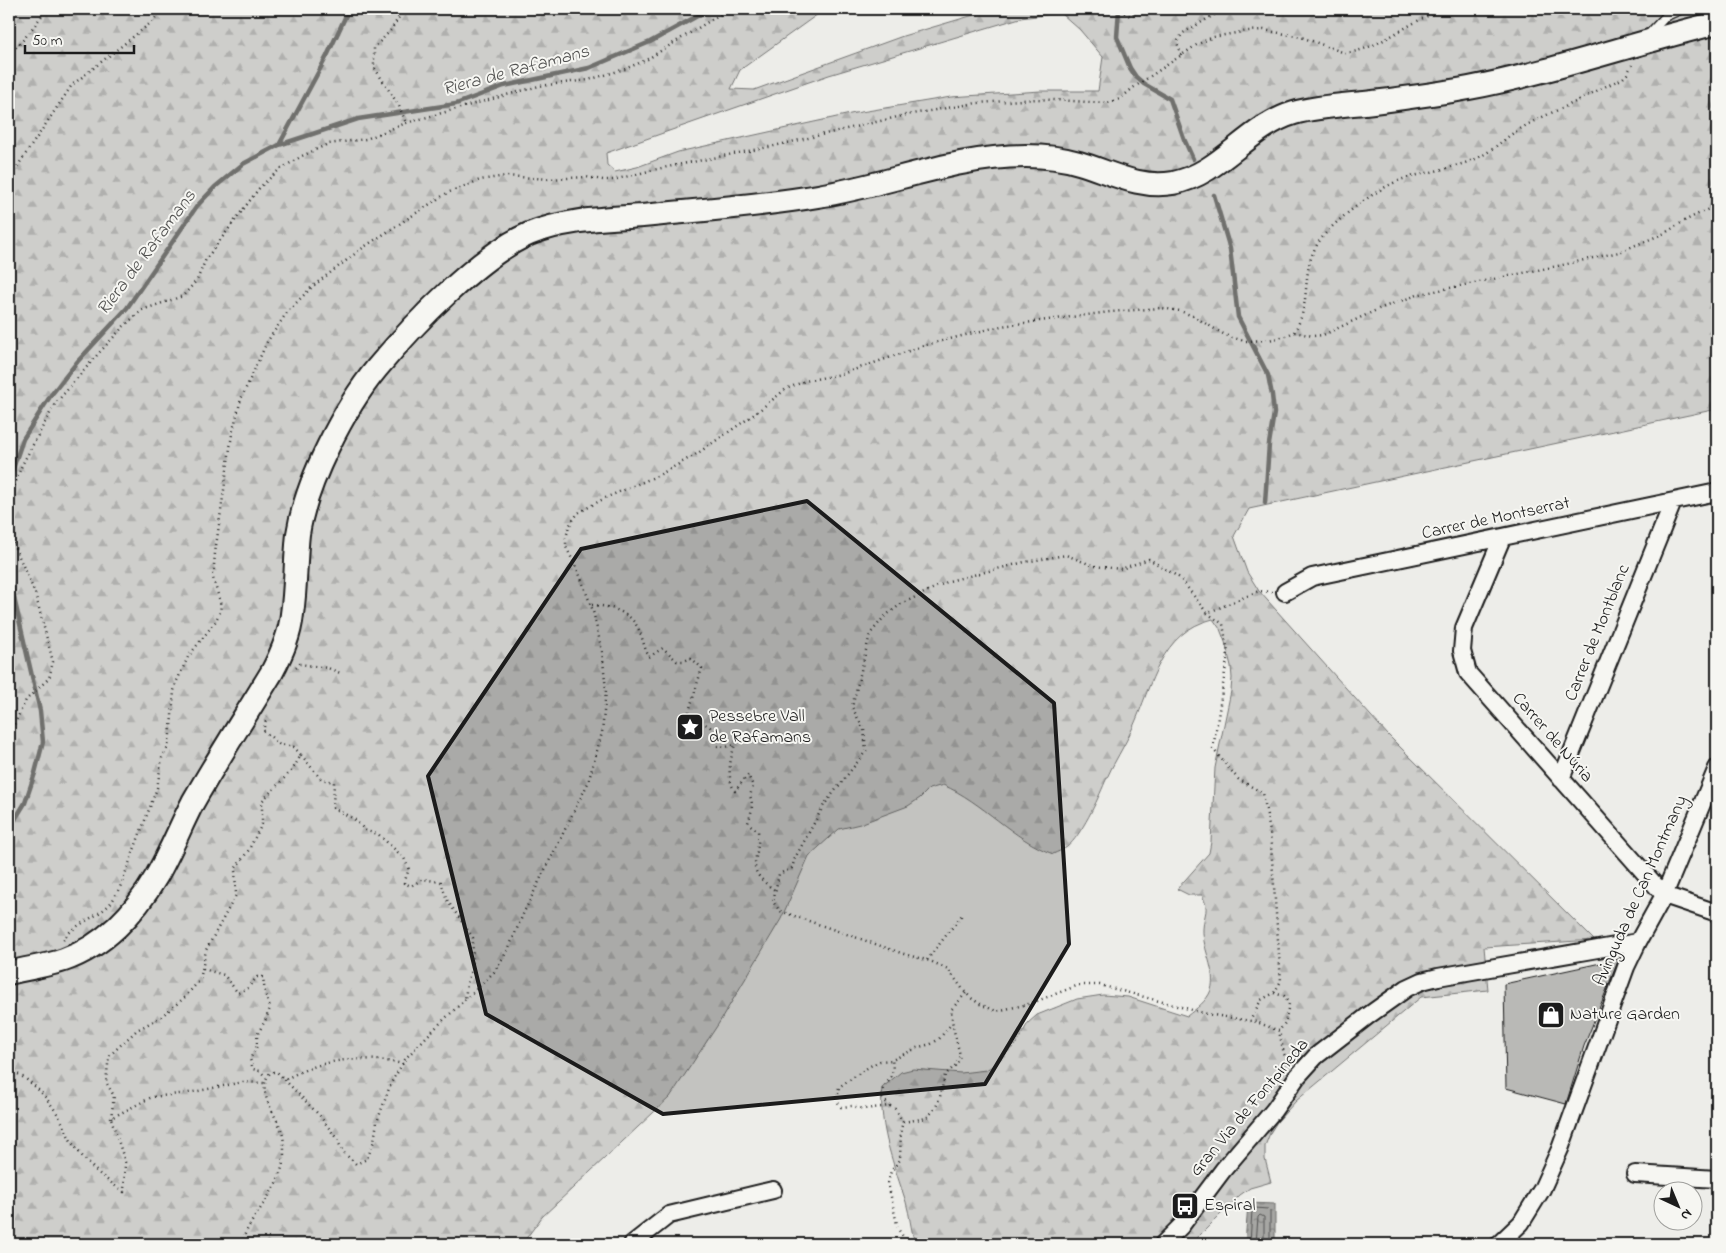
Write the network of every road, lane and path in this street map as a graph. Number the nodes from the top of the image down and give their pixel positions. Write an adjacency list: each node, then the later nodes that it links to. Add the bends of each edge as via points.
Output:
1 (47, 9): 12 (path)
2 (162, 9): 16 (path, via 152,22 72,85 17,167)
3 (404, 9): 15 (path, via 374,48 374,67)
4 (729, 9): 15 (path, via 646,60 625,69 588,80 539,86)
5 (1121, 9): 6 (path, via 1130,16)
6 (1140, 9)
7 (1221, 9): 13 (path, via 1183,33 1177,42)
8 (1490, 9): 13 (path, via 1480,13 1441,11 1431,14 1351,53 1301,37 1264,30 1213,38)
9 (1682, 9): 11 (lane, via 1666,16)
10 (1717, 23): 11 (main road)
11 (1638, 45): 40 (main road, via 1468,88 1302,110 1250,135 1203,173 1168,184 1134,182 1062,159 1002,157 948,165 818,196 565,223 514,241 476,269 431,310 375,371 354,400 327,449 304,510 299,531 291,621 283,652 193,803 148,890 124,921 101,939 82,952)
12 (9, 55)
13 (1181, 55): 40 (path, via 1120,99 1107,103 1037,99 977,102 906,114 613,180 506,176 480,180 427,205 313,286 288,311 267,342 241,399 232,434 215,553 214,578 220,612 188,657 176,683 168,747 131,862 116,897 107,907 68,933)
14 (1632, 66): 18 (path, via 1622,79 1519,129 1482,156 1402,180 1365,200 1322,238 1312,254 1307,270 1305,307)
15 (406, 123): 20 (path, via 366,139 328,144 302,156 260,187 206,259 197,280 183,296 142,310 55,404 22,465)
16 (9, 172)
17 (1717, 205): 18 (path, via 1665,233 1619,252 1420,294 1323,335)
18 (1294, 332): 25 (path, via 1286,336 1244,341 1225,335 1180,311 1161,308 1110,312 1001,326 805,382 786,390 688,459 578,513 569,526 566,547)
19 (1717, 492): 21 (street, Carrer de Montserrat)
20 (9, 500)
21 (1673, 502): 23 (street, Carrer de Montserrat); 33 (street, Carrer de Montblanc)
22 (9, 534): 30 (path, via 35,593 53,662 48,678 26,700)
23 (1502, 538): 24 (street, Carrer de Montserrat, via 1312,577); 33 (street, Carrer de Núria, via 1464,628 1462,651 1468,673)
24 (1285, 592): 26 (path, via 1259,591)
25 (592, 605): 34 (path, via 629,615 639,630 649,657 662,648 677,661 691,658 702,668 687,718 694,725 702,722 710,727 718,746 735,745 729,783 734,791 748,775 753,786 748,823 758,830 756,873); 45 (path, via 606,690 597,755 577,808 508,950 494,972)
26 (1207, 613): 34 (path, via 1180,578 1149,559 1121,569 1094,566 1066,555 949,581 901,604 870,634 855,694 852,707 864,730 866,751 824,805 794,858 792,868 779,874); 44 (path, via 1223,624 1228,653 1213,749 1238,779 1263,793 1270,832 1281,981)
27 (293, 670): 28 (path, via 300,664)
28 (340, 673)
29 (268, 714): 31 (path, via 263,730 279,744 294,747)
30 (9, 735)
31 (301, 755): 41 (path, via 293,769 262,801 262,824 235,869 236,895 206,950); 45 (path, via 321,779 334,782 333,808 354,819 366,831 378,834 404,858 409,869 404,883 411,886 424,879 440,882 446,900 473,938 472,968)
32 (1716, 775): 35 (street, Avinguda de Can Montmany)
33 (1561, 779): 35 (street, Carrer de Núria)
34 (776, 891): 39 (path, via 773,902 780,911)
35 (1664, 895): 36 (street, Carrer de Núria); 38 (street, Avinguda de Can Montmany)
36 (1717, 913)
37 (962, 915): 39 (path)
38 (1638, 942): 53 (street, Gran Via de Fontpineda, via 1422,981 1407,988 1328,1046); 66 (street, Avinguda de Can Montmany, via 1542,1189 1521,1222)
39 (927, 960): 43 (path, via 948,969)
40 (44, 965): 42 (main road)
41 (202, 969): 52 (path, via 224,975 238,993 247,989 257,977 263,977 264,993 270,1008 250,1059 253,1069); 57 (path, via 200,980 183,999 137,1030 109,1056 106,1082 114,1096)
42 (9, 973)
43 (966, 993): 46 (path, via 996,1011 1029,1004 1079,985 1100,985 1207,1014); 47 (path, via 951,1010)
44 (1274, 993): 46 (path, via 1261,1000); 48 (path, via 1284,996 1289,1004 1285,1023)
45 (465, 1001): 50 (path)
46 (1250, 1021): 48 (path)
47 (952, 1023): 49 (path, via 931,1044); 58 (path, via 960,1056 945,1075 936,1107 927,1118)
48 (1279, 1031): 53 (path, via 1284,1054)
49 (892, 1060): 56 (path, via 890,1080 881,1097); 56 (path, via 870,1066 839,1087 837,1102 840,1107 864,1109)
50 (403, 1064): 54 (path, via 355,1058 307,1068); 54 (path, via 391,1084 367,1159 356,1164 343,1152 320,1116)
51 (9, 1070): 57 (path, via 30,1081 46,1097 74,1146 94,1170 124,1192 125,1162)
52 (266, 1077): 54 (path, via 277,1072); 55 (path)
53 (1297, 1078): 65 (street, Gran Via de Fontpineda, via 1181,1226)
54 (285, 1080)
55 (264, 1083): 57 (path, via 243,1082 152,1097); 62 (path, via 267,1100 282,1132 284,1161 276,1185 244,1234)
56 (890, 1106): 58 (path)
57 (111, 1118)
58 (904, 1122): 64 (path, via 900,1160 891,1171 888,1183 898,1229)
59 (1635, 1174): 60 (street)
60 (1717, 1179)
61 (773, 1190): 63 (street, via 669,1214)
62 (241, 1244)
63 (632, 1244)
64 (908, 1244)
65 (1163, 1244)
66 (1499, 1244)

